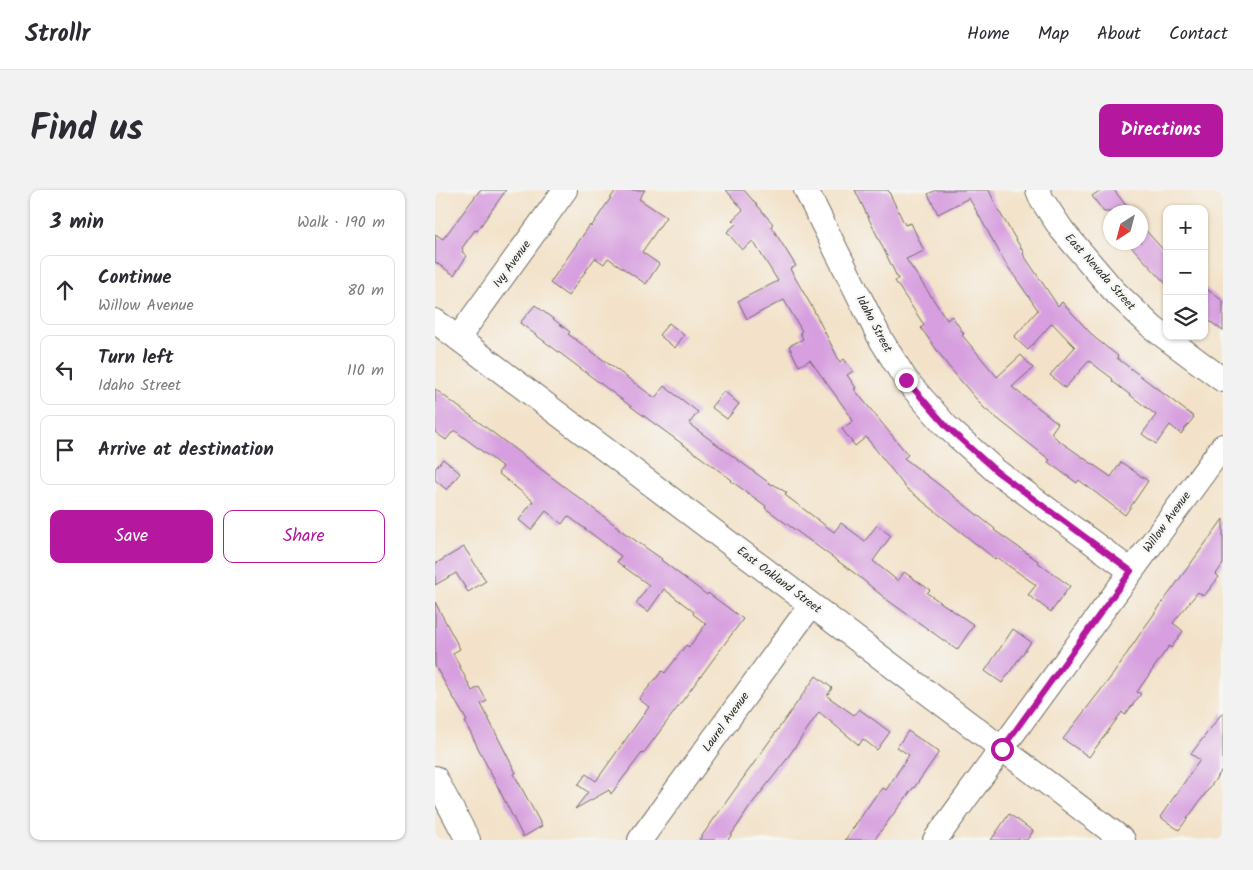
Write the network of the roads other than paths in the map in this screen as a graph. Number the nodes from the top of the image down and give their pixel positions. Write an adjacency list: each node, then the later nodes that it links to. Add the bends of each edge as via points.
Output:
1 (565, 190): 5 (street, Ivy Avenue)
2 (805, 190): 8 (street, Idaho Street, via 880,338 906,380 947,427 996,471)
3 (1038, 190): 6 (street, East Nevada Street, via 1062,230 1114,292 1153,328)
4 (435, 321): 5 (street, East Oakland Street)
5 (458, 338): 9 (street, East Oakland Street)
6 (1223, 380)
7 (1223, 446): 8 (street, Willow Avenue)
8 (1131, 571): 10 (street, Willow Avenue)
9 (811, 605): 10 (street, East Oakland Street); 13 (street, Laurel Avenue)
10 (1002, 749): 14 (street, Willow Avenue); 15 (street, East Oakland Street)
11 (435, 778): 12 (street)
12 (468, 840)
13 (640, 840)
14 (935, 840)
15 (1123, 840)

